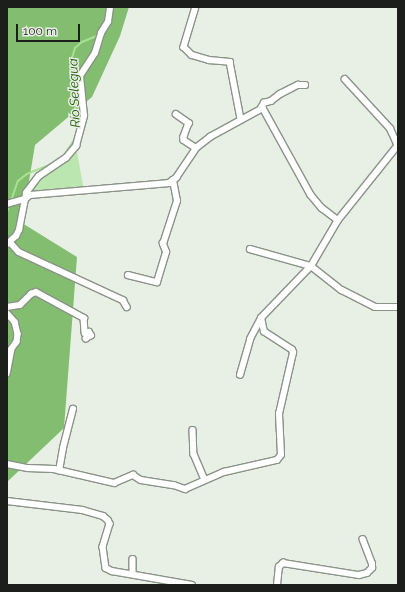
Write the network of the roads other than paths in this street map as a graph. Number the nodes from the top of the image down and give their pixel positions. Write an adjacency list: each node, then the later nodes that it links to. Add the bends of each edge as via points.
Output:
1 (196, 7): 7 (street, via 184,47 192,55 230,62)
2 (110, 9): 11 (street, via 95,53 80,76 84,116 76,146 66,158 39,176)
3 (345, 79): 8 (street, via 390,128)
4 (305, 85): 5 (street, via 286,90 272,101 264,102)
5 (261, 108): 7 (street); 13 (street, via 265,109 311,194 322,208)
6 (176, 114): 9 (street, via 189,123 184,140)
7 (240, 119): 9 (street)
8 (398, 145): 13 (street)
9 (196, 148): 10 (street)
10 (173, 180): 11 (street, via 30,195); 17 (street, via 177,201 163,244 166,252 157,282)
11 (24, 199): 12 (street); 14 (street, via 19,230)
12 (9, 203)
13 (338, 220): 16 (street)
14 (8, 243): 19 (street, via 19,252 123,300)
15 (250, 250): 16 (street)
16 (311, 266): 20 (street, via 342,290 375,307); 22 (street)
17 (128, 275)
18 (7, 307): 23 (street, via 20,305 36,292 84,318 85,333 91,335)
19 (127, 307)
20 (398, 307)
21 (7, 313): 24 (street, via 15,322 18,334)
22 (261, 318): 25 (street, via 250,339); 30 (street, via 264,332 293,353 279,414 281,455 277,460 224,472)
23 (86, 339)
24 (7, 374)
25 (240, 375)
26 (73, 409): 29 (street)
27 (193, 430): 30 (street, via 194,454)
28 (7, 464): 29 (street)
29 (59, 470): 30 (street, via 114,483 133,475 141,480 185,489)
30 (205, 480)
31 (7, 502): 34 (street, via 82,510 103,516 110,524 103,547 104,565 110,570)
32 (363, 540): 36 (street, via 372,564 367,573 359,575 281,564)
33 (133, 558): 34 (street)
34 (133, 574): 35 (street)
35 (192, 585)
36 (277, 585)

